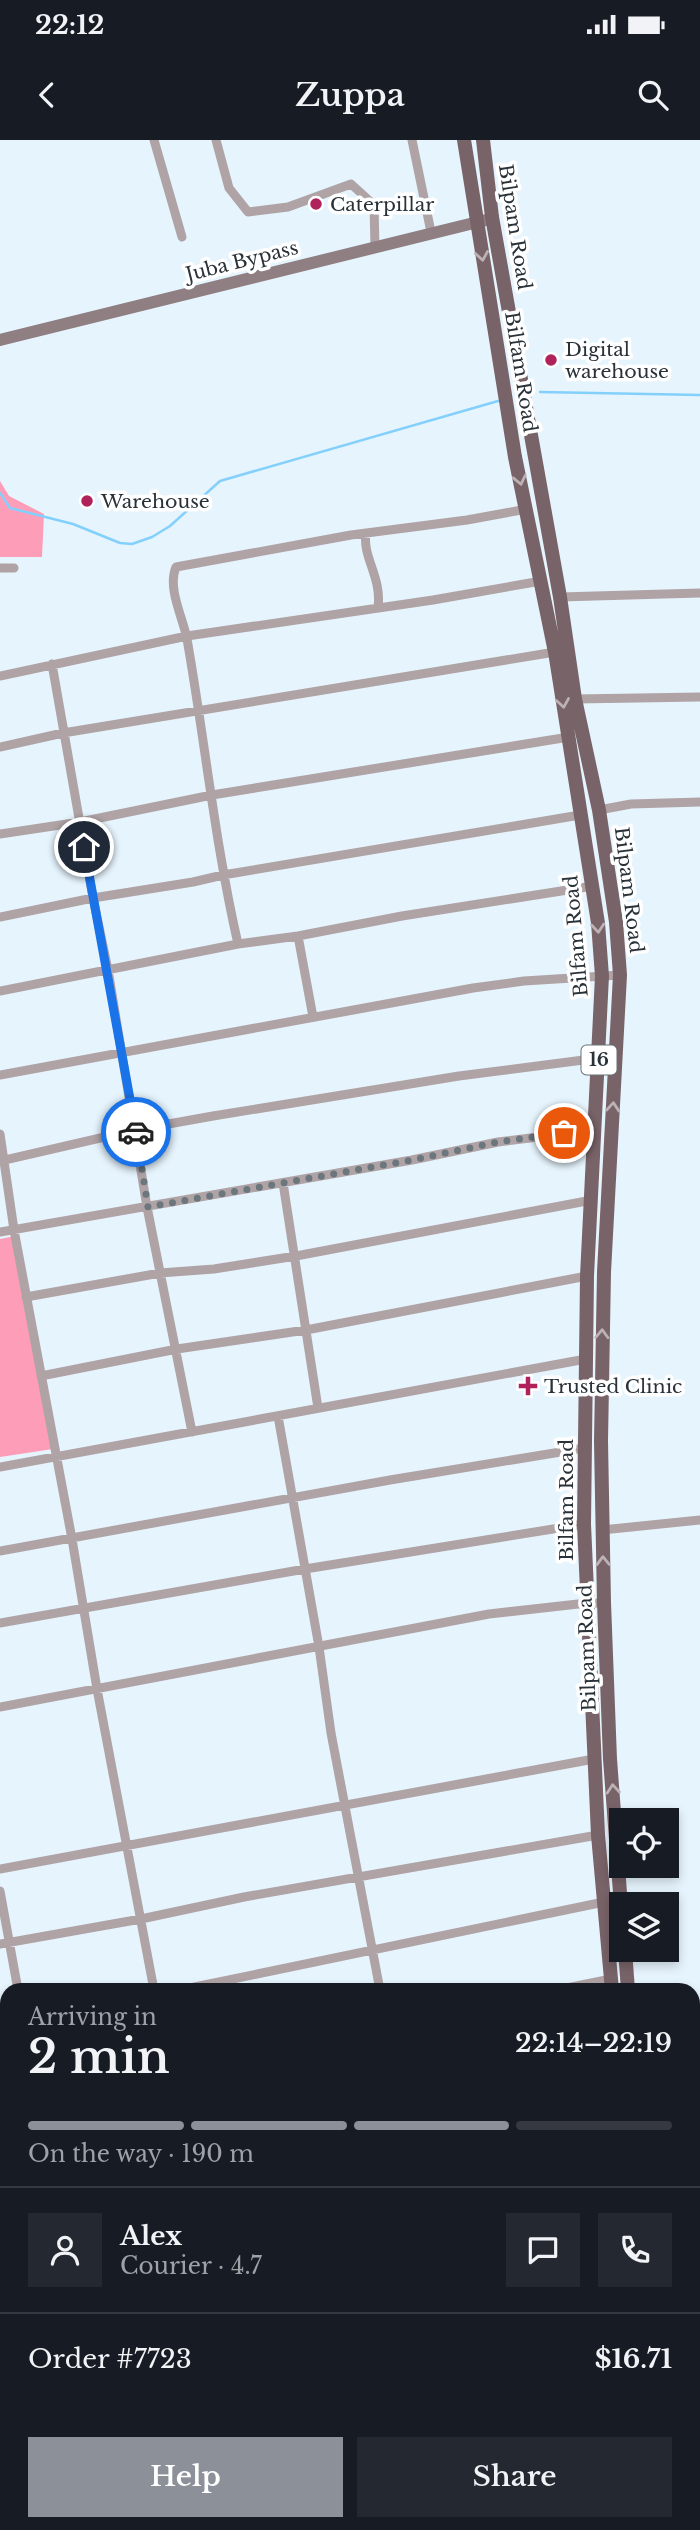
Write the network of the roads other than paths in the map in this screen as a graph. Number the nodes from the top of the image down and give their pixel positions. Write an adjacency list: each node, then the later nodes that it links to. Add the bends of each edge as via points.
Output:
1 (154, 140): 8 (street)
2 (216, 140): 9 (street, via 229,188 248,212 288,207 351,184 374,205)
3 (412, 140): 7 (street)
4 (464, 140): 11 (main road, Bilfam Road / 16, one-way to 11)
5 (483, 140): 6 (main road, Bilpam Road / 16)
6 (492, 217): 7 (main road, Juba Bypass); 17 (main road, Bilpam Road / 16)
7 (431, 232): 9 (main road, Juba Bypass)
8 (182, 237)
9 (375, 248): 10 (main road, Juba Bypass)
10 (0, 340)
11 (527, 509): 12 (street); 15 (main road, Bilfam Road / 16)
12 (366, 533): 18 (street); 19 (street, via 176,567 173,581)
13 (0, 568): 14 (street)
14 (14, 568)
15 (541, 580): 18 (street); 20 (main road, Bilfam Road / 16)
16 (700, 593): 17 (street)
17 (560, 597): 24 (main road, Bilpam Road / 16)
18 (378, 607): 19 (street)
19 (187, 636): 21 (street); 25 (street)
20 (555, 653): 25 (street); 27 (main road, Bilfam Road / 16, one-way to 27)
21 (52, 664): 22 (street); 26 (street)
22 (0, 676)
23 (700, 697): 24 (street)
24 (575, 699): 31 (main road, Bilpam Road / 16)
25 (199, 712): 26 (street); 29 (street)
26 (63, 733): 28 (street); 33 (street)
27 (569, 737): 29 (street); 32 (main road, Bilfam Road / 16)
28 (0, 747)
29 (212, 795): 33 (street); 35 (street)
30 (700, 802): 31 (street, via 642,803)
31 (599, 810): 42 (main road, Bilpam Road / 16)
32 (580, 815): 35 (street); 36 (main road, Bilfam Road / 16)
33 (80, 822): 34 (street); 37 (street)
34 (0, 834)
35 (223, 875): 37 (street); 40 (street)
36 (593, 886): 39 (street); 43 (main road, Bilfam Road / 16, one-way to 43)
37 (93, 898): 38 (street); 41 (street)
38 (0, 917)
39 (298, 936): 40 (street); 45 (street)
40 (239, 944): 41 (street)
41 (108, 970): 44 (street); 46 (street)
42 (620, 975): 43 (street); 75 (main road, Bilpam Road / 16, one-way to 42, via 603,1308)
43 (602, 976): 45 (street, via 473,988); 47 (main road, Bilfam Road / 16)
44 (0, 991)
45 (313, 1017): 46 (street)
46 (120, 1052): 48 (street); 49 (street)
47 (599, 1058): 49 (street, via 459,1076); 50 (main road, Bilfam Road / 16)
48 (0, 1075)
49 (135, 1130): 52 (street); 55 (street)
50 (595, 1130): 53 (street, via 498,1142); 54 (main road, Bilfam Road / 16)
51 (0, 1135): 52 (street)
52 (2, 1161): 56 (street)
53 (283, 1183): 55 (street); 58 (street)
54 (592, 1200): 58 (street); 60 (main road, Bilfam Road / 16)
55 (148, 1207): 56 (street); 59 (street)
56 (14, 1230): 57 (street); 61 (street)
57 (0, 1232)
58 (296, 1256): 59 (street); 62 (street)
59 (160, 1273): 61 (street); 63 (street)
60 (587, 1276): 62 (street); 64 (main road, Bilfam Road / 16)
61 (26, 1297): 65 (street)
62 (306, 1330): 63 (street); 66 (street)
63 (177, 1349): 65 (street); 68 (street)
64 (586, 1359): 66 (street); 69 (main road, Bilfam Road / 16)
65 (41, 1376): 70 (street)
66 (318, 1408): 67 (street)
67 (278, 1416): 68 (street); 72 (street)
68 (192, 1432): 70 (street)
69 (585, 1448): 72 (street); 74 (main road, Bilfam Road / 16)
70 (56, 1457): 71 (street); 76 (street)
71 (0, 1467)
72 (293, 1498): 76 (street); 78 (street)
73 (700, 1520): 75 (street)
74 (584, 1524): 78 (street); 79 (main road, Bilfam Road / 16)
75 (602, 1530): 80 (main road, Bilpam Road / 16, one-way to 75)
76 (72, 1539): 77 (street); 81 (street)
77 (0, 1551)
78 (305, 1569): 81 (street); 83 (street)
79 (587, 1602): 80 (street); 83 (street, via 489,1614); 86 (main road, Bilfam Road / 16)
80 (604, 1603): 93 (main road, Bilpam Road / 16, one-way to 80)
81 (84, 1608): 82 (street); 84 (street)
82 (0, 1623)
83 (319, 1647): 84 (street); 87 (street)
84 (97, 1689): 85 (street); 89 (street)
85 (0, 1707)
86 (594, 1759): 87 (street); 88 (main road, Bilfam Road / 16)
87 (346, 1806): 89 (street); 91 (street)
88 (598, 1835): 91 (street); 94 (main road, Bilfam Road / 16)
89 (127, 1847): 90 (street); 95 (street)
90 (0, 1869)
91 (359, 1879): 95 (street); 97 (street)
92 (0, 1891): 96 (street)
93 (620, 1892)
94 (604, 1902): 97 (street); 103 (main road, Bilfam Road / 16)
95 (141, 1919): 96 (street); 100 (street)
96 (5, 1943): 99 (street)
97 (373, 1951): 101 (street); 102 (street)
98 (626, 1962): 104 (main road)
99 (16, 1983)
100 (153, 1983)
101 (215, 1983)
102 (379, 1983)
103 (611, 1983)
104 (627, 1983)

